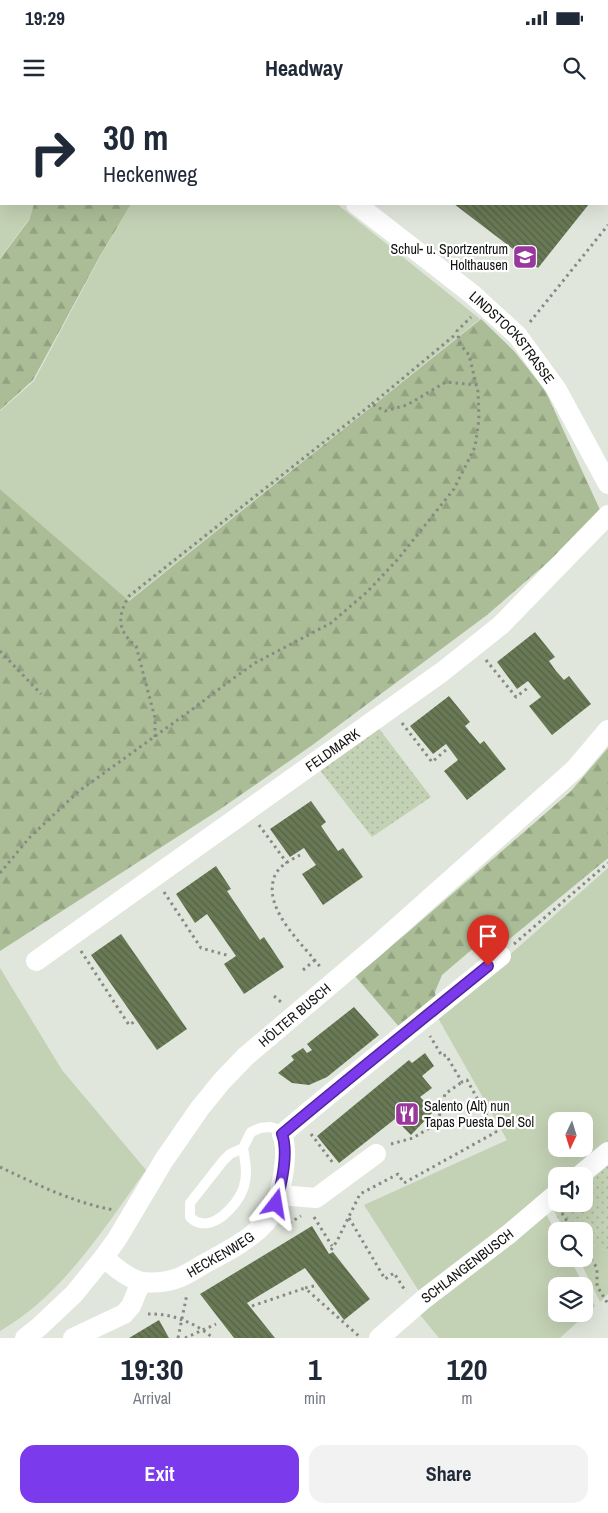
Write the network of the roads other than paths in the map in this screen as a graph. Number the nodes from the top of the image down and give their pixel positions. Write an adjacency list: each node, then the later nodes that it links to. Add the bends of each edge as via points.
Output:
1 (357, 205): 2 (street, LINDSTOCKSTRASSE, via 438,267 518,336 557,390)
2 (608, 484)
3 (608, 515): 6 (street, FELDMARK, via 501,625 391,709)
4 (608, 730): 14 (street, HÖLTER BUSCH, via 574,769 375,947 245,1057 200,1108)
5 (501, 956): 7 (street)
6 (36, 962)
7 (282, 1134): 8 (lane, via 270,1127 260,1128 251,1132); 12 (street, HECKENWEG, via 285,1148)
8 (243, 1148): 8 (lane, via 223,1161 190,1203 193,1220 206,1223 226,1214 234,1206 246,1175)
9 (608, 1152): 11 (street)
10 (376, 1154): 12 (street, via 316,1198)
11 (590, 1167)
12 (279, 1195): 15 (street, HECKENWEG, via 265,1223 236,1246 178,1278 160,1283)
13 (548, 1201): 18 (street, SCHLANGENBUSCH)
14 (104, 1257): 15 (street, via 124,1274); 16 (street, HÖLTER BUSCH, via 74,1294)
15 (141, 1282): 17 (street, via 124,1314)
16 (25, 1338)
17 (73, 1338)
18 (379, 1338)

